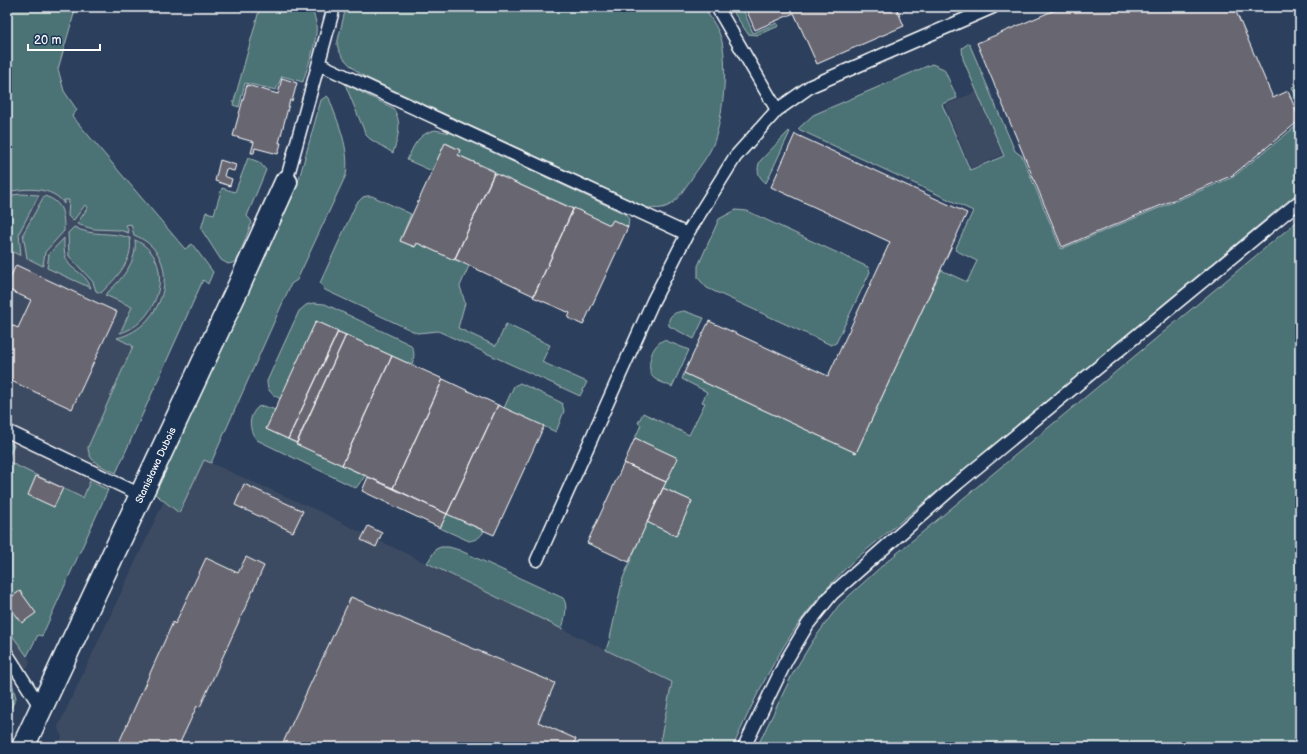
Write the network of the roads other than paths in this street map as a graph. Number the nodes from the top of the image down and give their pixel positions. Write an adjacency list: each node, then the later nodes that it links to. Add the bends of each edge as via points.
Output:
1 (334, 7): 4 (lane)
2 (717, 7): 5 (lane)
3 (993, 7): 5 (lane, via 811,86)
4 (319, 64): 6 (lane); 8 (lane)
5 (777, 110): 8 (lane, via 735,157)
6 (286, 182): 10 (street, Stanisława Dubois)
7 (1300, 201): 15 (lane, via 958,483 832,594 808,624 786,661)
8 (687, 234): 11 (lane, via 653,301)
9 (7, 431): 10 (lane)
10 (141, 495): 13 (street, Stanisława Dubois)
11 (537, 560)
12 (7, 654): 13 (lane)
13 (41, 708): 14 (street, Stanisława Dubois)
14 (23, 747)
15 (744, 747)

